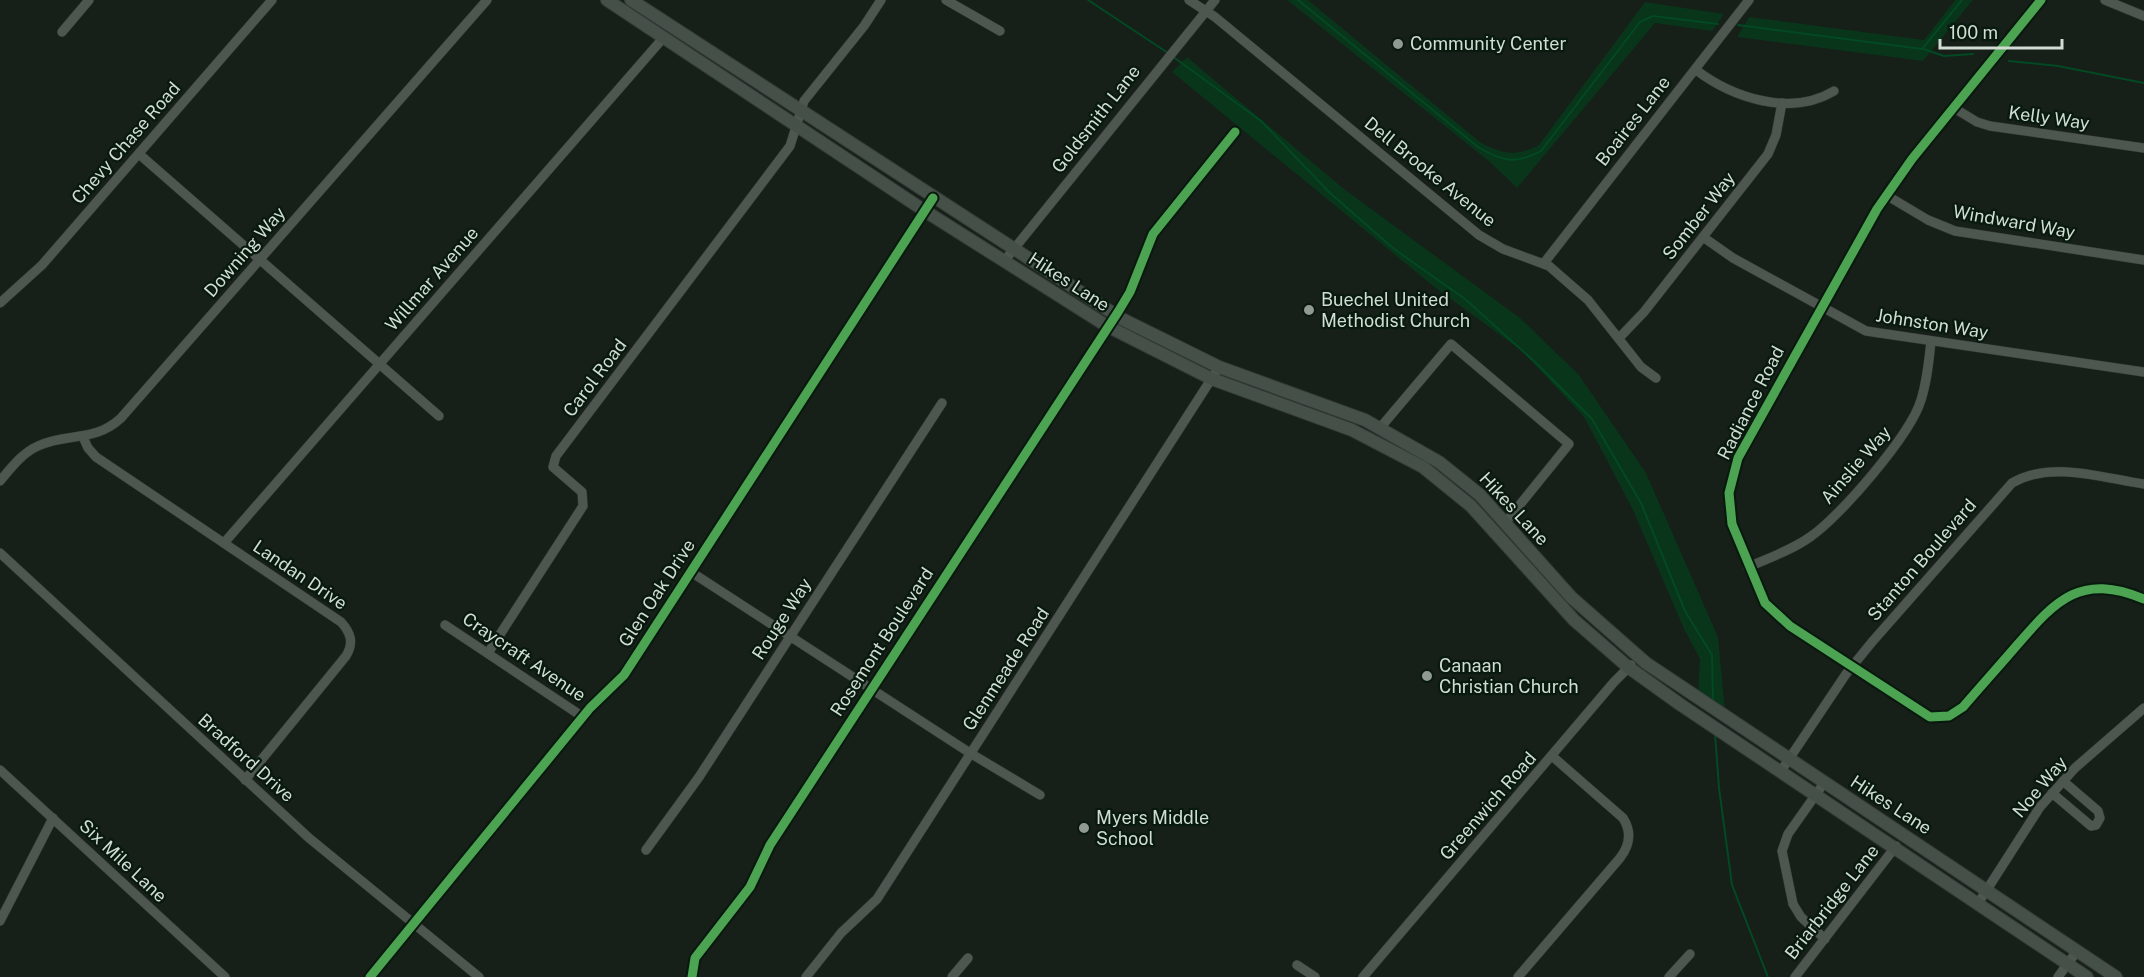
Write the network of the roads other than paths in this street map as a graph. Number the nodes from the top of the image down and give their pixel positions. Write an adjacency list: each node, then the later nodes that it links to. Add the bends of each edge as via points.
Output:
1 (89, 0): 15 (street)
2 (272, 0): 26 (street, Chevy Chase Road)
3 (487, 0): 32 (street, Downing Way)
4 (607, 0): 17 (main road, Hikes Lane)
5 (632, 0): 22 (main road, Hikes Lane)
6 (880, 0): 22 (street)
7 (946, 0): 16 (street)
8 (1189, 0): 13 (street, Dell Brooke Avenue)
9 (1215, 0): 13 (street, Goldsmith Lane)
10 (1749, 0): 18 (street, Boaires Lane)
11 (2041, 0): 21 (street, Radiance Road)
12 (2104, 0): 14 (street)
13 (1206, 11): 31 (street, Goldsmith Lane); 35 (street, Dell Brooke Avenue, via 1479,235 1503,249)
14 (2144, 16)
15 (62, 32)
16 (1000, 32)
17 (664, 37): 23 (main road, Hikes Lane); 42 (street, Willmar Avenue)
18 (1696, 70): 20 (street, via 1738,95); 35 (street, Boaires Lane)
19 (1834, 92): 20 (street, via 1807,103)
20 (1782, 103): 30 (street, Somber Way, via 1768,154)
21 (1954, 108): 25 (street, Kelly Way, via 1990,126); 27 (street, Radiance Road)
22 (801, 110): 23 (street); 28 (main road, Hikes Lane)
23 (797, 125): 29 (main road, Hikes Lane); 61 (street, Carol Road, via 790,146 556,456 553,467 582,492 583,506)
24 (1234, 132): 38 (street, Rosemont Boulevard, via 1153,234 1130,292)
25 (2144, 148)
26 (139, 154): 32 (street); 36 (street, Chevy Chase Road, via 42,265)
27 (1886, 195): 34 (street, Windward Way, via 1954,231); 37 (street, Radiance Road)
28 (933, 198): 29 (street, Glen Oak Drive); 31 (main road, Hikes Lane)
29 (925, 211): 33 (main road, Hikes Lane); 57 (street, Glen Oak Drive)
30 (1703, 237): 37 (street, Johnston Way, via 1732,258); 40 (street, Somber Way)
31 (1013, 250): 33 (street, Goldsmith Lane); 38 (main road, Hikes Lane)
32 (261, 259): 42 (street); 50 (street, Downing Way, via 121,418 100,433)
33 (1005, 260): 39 (main road, Hikes Lane)
34 (2144, 260)
35 (1544, 263): 40 (street, Dell Brooke Avenue, via 1588,300)
36 (0, 303)
37 (1821, 308): 41 (street, Johnston Way, via 1866,331); 56 (street, Radiance Road, via 1733,471 1732,524)
38 (1116, 315): 39 (street, Rosemont Boulevard); 43 (main road, Hikes Lane)
39 (1107, 327): 46 (main road, Hikes Lane); 65 (street, Rosemont Boulevard)
40 (1620, 337): 45 (street, Dell Brooke Avenue, via 1641,367)
41 (1931, 341): 44 (street, Johnston Way); 56 (street, Ainslie Way, via 1921,400 1905,434 1819,531)
42 (380, 364): 48 (street); 54 (street, Willmar Avenue)
43 (1219, 367): 46 (street, Glenmeade Road); 49 (main road, Hikes Lane)
44 (2144, 372)
45 (1656, 378)
46 (1212, 379): 63 (main road, Hikes Lane, via 1352,430 1423,467 1471,506 1574,620); 68 (street, Glenmeade Road)
47 (942, 403): 60 (street, Rouge Way)
48 (439, 416)
49 (1380, 428): 53 (main road, Hikes Lane, via 1461,478); 53 (street, via 1451,344 1569,444)
50 (83, 437): 51 (street, Downing Way, via 34,447); 54 (street, Landan Drive, via 96,457)
51 (0, 481)
52 (2144, 484): 64 (street, Stanton Boulevard, via 2044,471 2012,483)
53 (1505, 523): 62 (main road, Hikes Lane, via 1571,597)
54 (224, 543): 73 (street, Landan Drive, via 341,622 351,636 346,656)
55 (0, 554): 73 (street, Bradford Drive)
56 (1748, 567): 64 (street, Radiance Road, via 1766,603 1779,617)
57 (691, 572): 60 (street); 67 (street, Glen Oak Drive, via 624,675)
58 (2144, 599): 64 (street, Radiance Road, via 2094,589 2058,601 1963,706 1949,716 1924,715)
59 (446, 625): 61 (street, Craycraft Avenue)
60 (790, 637): 65 (street); 81 (street, Rouge Way, via 699,777)
61 (488, 653): 67 (street, Craycraft Avenue)
62 (1640, 658): 63 (street, Greenwich Road); 70 (main road, Hikes Lane)
63 (1628, 667): 69 (street, Greenwich Road); 72 (main road, Hikes Lane)
64 (1852, 667): 70 (street, Stanton Boulevard)
65 (871, 689): 68 (street); 95 (street, Rosemont Boulevard, via 770,845 750,887 695,958)
66 (2144, 708): 74 (street, Noe Way)
67 (583, 717): 85 (street, Glen Oak Drive)
68 (970, 753): 77 (street); 96 (street, Glenmeade Road, via 870,908 841,933)
69 (1552, 756): 99 (street, Greenwich Road); 100 (street, via 1623,818 1629,841 1620,858)
70 (1788, 760): 72 (street, Stanton Boulevard); 75 (main road, Hikes Lane)
71 (0, 770): 79 (street, Six Mile Lane)
72 (1781, 771): 78 (main road, Hikes Lane)
73 (245, 780): 85 (street, Bradford Drive)
74 (2063, 781): 76 (street, Noe Way); 76 (street, via 2098,812 2096,825 2091,826)
75 (1824, 783): 78 (street); 82 (main road, Hikes Lane)
76 (2052, 794): 82 (street, Noe Way)
77 (1040, 795)
78 (1816, 795): 80 (main road, Hikes Lane); 86 (street, via 1786,837 1783,860 1797,911)
79 (52, 818): 84 (street); 92 (street, Six Mile Lane)
80 (1896, 846): 83 (main road, Hikes Lane); 86 (street, Briarbridge Lane)
81 (646, 850)
82 (1987, 890): 83 (street, Noe Way); 87 (main road, Hikes Lane)
83 (1979, 902): 90 (main road, Hikes Lane)
84 (0, 921)
85 (414, 923): 93 (street, Glen Oak Drive); 94 (street, Bradford Drive)
86 (1825, 939): 102 (street, Briarbridge Lane)
87 (2078, 951): 90 (street); 105 (main road, Hikes Lane)
88 (1690, 954): 101 (street)
89 (968, 958): 97 (street)
90 (2068, 964): 103 (street); 104 (main road, Hikes Lane)
91 (1297, 965): 98 (street)
92 (225, 977)
93 (370, 977)
94 (479, 977)
95 (692, 977)
96 (806, 977)
97 (952, 977)
98 (1315, 977)
99 (1363, 977)
100 (1518, 977)
101 (1669, 977)
102 (1795, 977)
103 (2058, 977)
104 (2087, 977)
105 (2116, 977)

